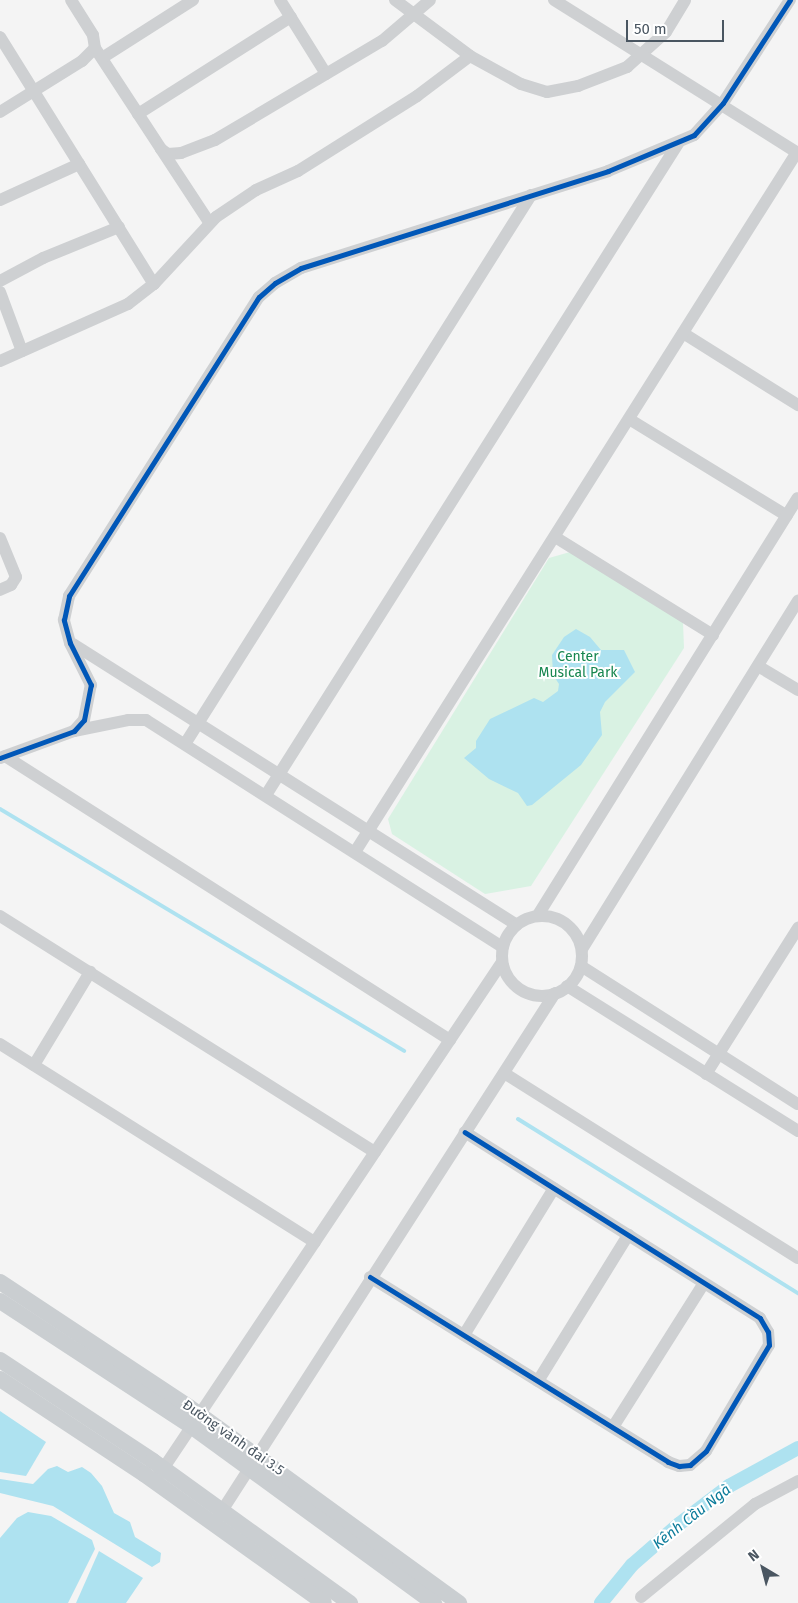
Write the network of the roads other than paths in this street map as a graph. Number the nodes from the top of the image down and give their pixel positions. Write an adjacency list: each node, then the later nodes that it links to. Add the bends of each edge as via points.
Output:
1 (71, 0): 12 (street, via 93,36)
2 (193, 0): 12 (street)
3 (280, 0): 10 (street)
4 (395, 0): 9 (street)
5 (430, 0): 9 (street)
6 (554, 0): 13 (street)
7 (685, 0): 13 (street, via 666,32)
8 (790, 0): 17 (street)
9 (414, 16): 14 (street); 15 (street, via 382,41)
10 (291, 17): 15 (street); 19 (street)
11 (0, 37): 16 (street)
12 (98, 53): 16 (street); 19 (street)
13 (644, 55): 14 (street, via 602,77 546,92 521,84); 17 (street)
14 (470, 56): 26 (street, via 416,96 298,171 256,190)
15 (326, 74): 21 (street, via 215,140 181,153 168,154)
16 (34, 92): 18 (street); 23 (street)
17 (723, 104): 20 (street, via 694,135); 22 (street)
18 (0, 112)
19 (138, 114): 21 (street)
20 (679, 142): 24 (street, via 650,156); 50 (street)
21 (161, 149): 26 (street)
22 (797, 153): 31 (street)
23 (79, 164): 25 (street); 27 (street)
24 (531, 195): 43 (street, via 301,268 259,298 68,596 64,620); 46 (street)
25 (0, 200)
26 (209, 222): 29 (street)
27 (119, 227): 28 (street, via 43,258); 29 (street)
28 (0, 281)
29 (154, 284): 32 (street, via 128,304)
30 (0, 292): 32 (street)
31 (683, 333): 34 (street); 35 (street)
32 (22, 351): 33 (street)
33 (0, 361)
34 (798, 405)
35 (629, 419): 37 (street); 38 (street)
36 (798, 498): 37 (street)
37 (787, 516): 42 (street)
38 (555, 537): 42 (street); 52 (street)
39 (0, 538): 40 (street, via 16,577 11,586)
40 (0, 590)
41 (798, 601): 44 (street)
42 (713, 635): 54 (street)
43 (70, 643): 46 (street); 47 (street, via 91,685 84,720)
44 (758, 666): 45 (street); 59 (street)
45 (798, 690)
46 (197, 725): 48 (street); 50 (street)
47 (74, 731): 48 (street, via 138,719 146,720); 49 (street)
48 (185, 744): 51 (street)
49 (2, 757): 65 (street)
50 (278, 776): 51 (street); 52 (street)
51 (266, 795): 53 (street)
52 (368, 832): 53 (street); 56 (street)
53 (355, 852): 58 (street)
54 (538, 915): 56 (street); 59 (street, via 564,921 574,930)
55 (0, 916): 62 (street)
56 (517, 925): 58 (street)
57 (798, 928): 67 (street)
58 (503, 947): 60 (street)
59 (582, 949): 61 (street)
60 (502, 962): 64 (street, via 514,984 524,992 537,996); 65 (street)
61 (581, 966): 63 (street); 67 (street)
62 (90, 972): 68 (street); 74 (street)
63 (567, 986): 64 (street); 70 (street)
64 (555, 994): 69 (street)
65 (450, 1040): 74 (street)
66 (0, 1044): 68 (street)
67 (719, 1054): 70 (street); 71 (street)
68 (34, 1065): 77 (street)
69 (504, 1073): 73 (street); 78 (street)
70 (706, 1074): 72 (street)
71 (798, 1104)
72 (797, 1128)
73 (465, 1132): 75 (street); 79 (street)
74 (375, 1152): 77 (street)
75 (554, 1188): 76 (street); 83 (street)
76 (628, 1235): 81 (street); 86 (street)
77 (315, 1242): 87 (street)
78 (798, 1258)
79 (370, 1277): 83 (street); 89 (street)
80 (0, 1282): 87 (main road, Đường vành đai 3.5)
81 (704, 1282): 88 (street); 88 (street, via 760,1318 768,1332 769,1345 706,1451 690,1465 679,1466)
82 (0, 1301): 87 (main road, Đường vành đai 3.5)
83 (464, 1335): 86 (street)
84 (0, 1360): 90 (main road)
85 (0, 1379): 90 (main road)
86 (538, 1381): 88 (street)
87 (195, 1420): 89 (main road, Đường vành đai 3.5); 90 (street)
88 (613, 1427)
89 (255, 1462): 92 (street); 96 (main road, Đường vành đai 3.5); 97 (main road, Đường vành đai 3.5)
90 (159, 1475): 92 (main road)
91 (798, 1481): 93 (street, via 755,1504)
92 (218, 1516): 94 (main road); 95 (main road)
93 (641, 1597)
94 (324, 1603)
95 (350, 1603)
96 (434, 1603)
97 (459, 1603)

